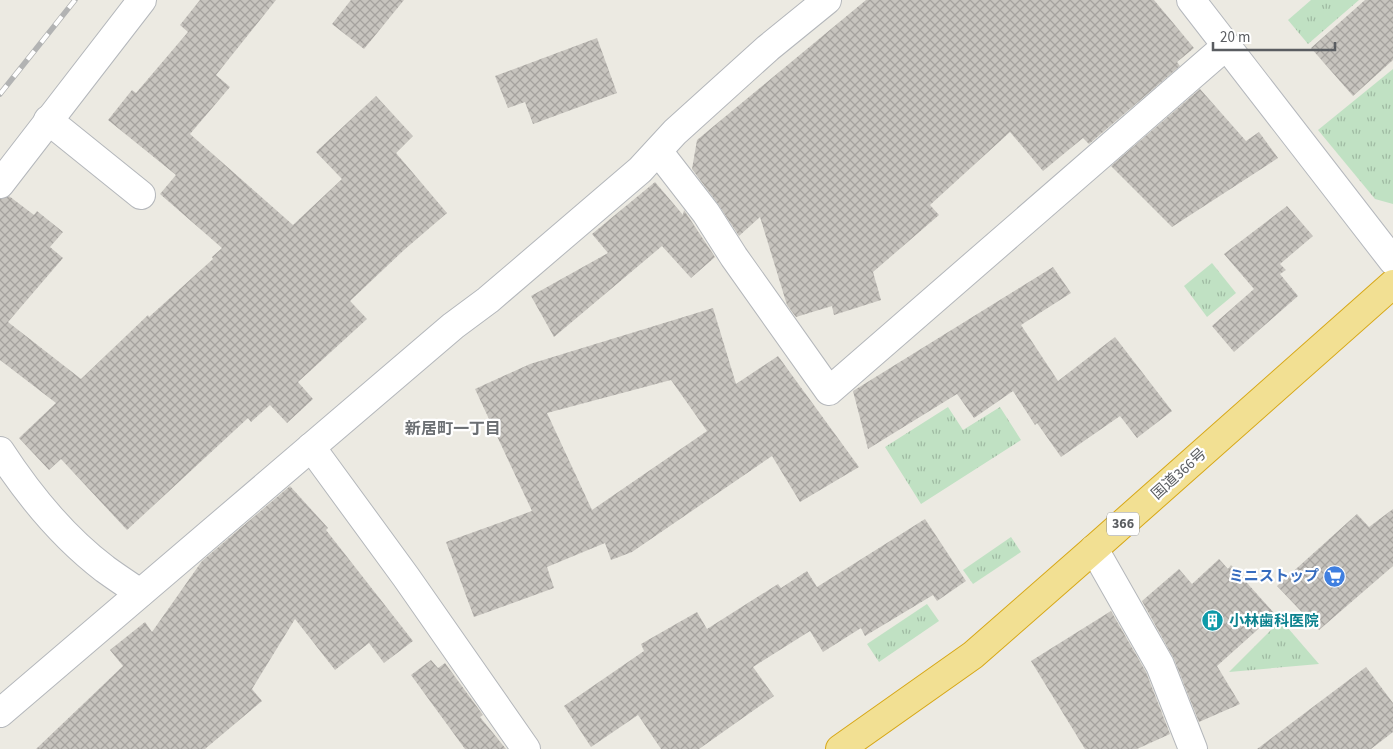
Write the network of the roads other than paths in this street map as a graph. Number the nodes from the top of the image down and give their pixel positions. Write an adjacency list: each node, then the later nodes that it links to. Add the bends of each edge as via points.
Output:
1 (142, 0): 5 (street)
2 (827, 0): 6 (street, via 675,132)
3 (1191, 0): 4 (street)
4 (1226, 46): 6 (street, via 829,391 706,213); 9 (street)
5 (48, 120): 7 (street); 8 (street)
6 (658, 151): 11 (street, via 488,300)
7 (0, 184)
8 (141, 195)
9 (1393, 261)
10 (1393, 284): 13 (highway, 国道366号 / 366)
11 (311, 447): 14 (street); 17 (street)
12 (0, 451): 14 (street, via 68,536 104,568)
13 (1094, 550): 16 (highway, 国道366号 / 366, via 974,655); 18 (street, via 1160,665)
14 (140, 593): 15 (street)
15 (0, 713)
16 (844, 748)
17 (526, 749)
18 (1193, 749)

